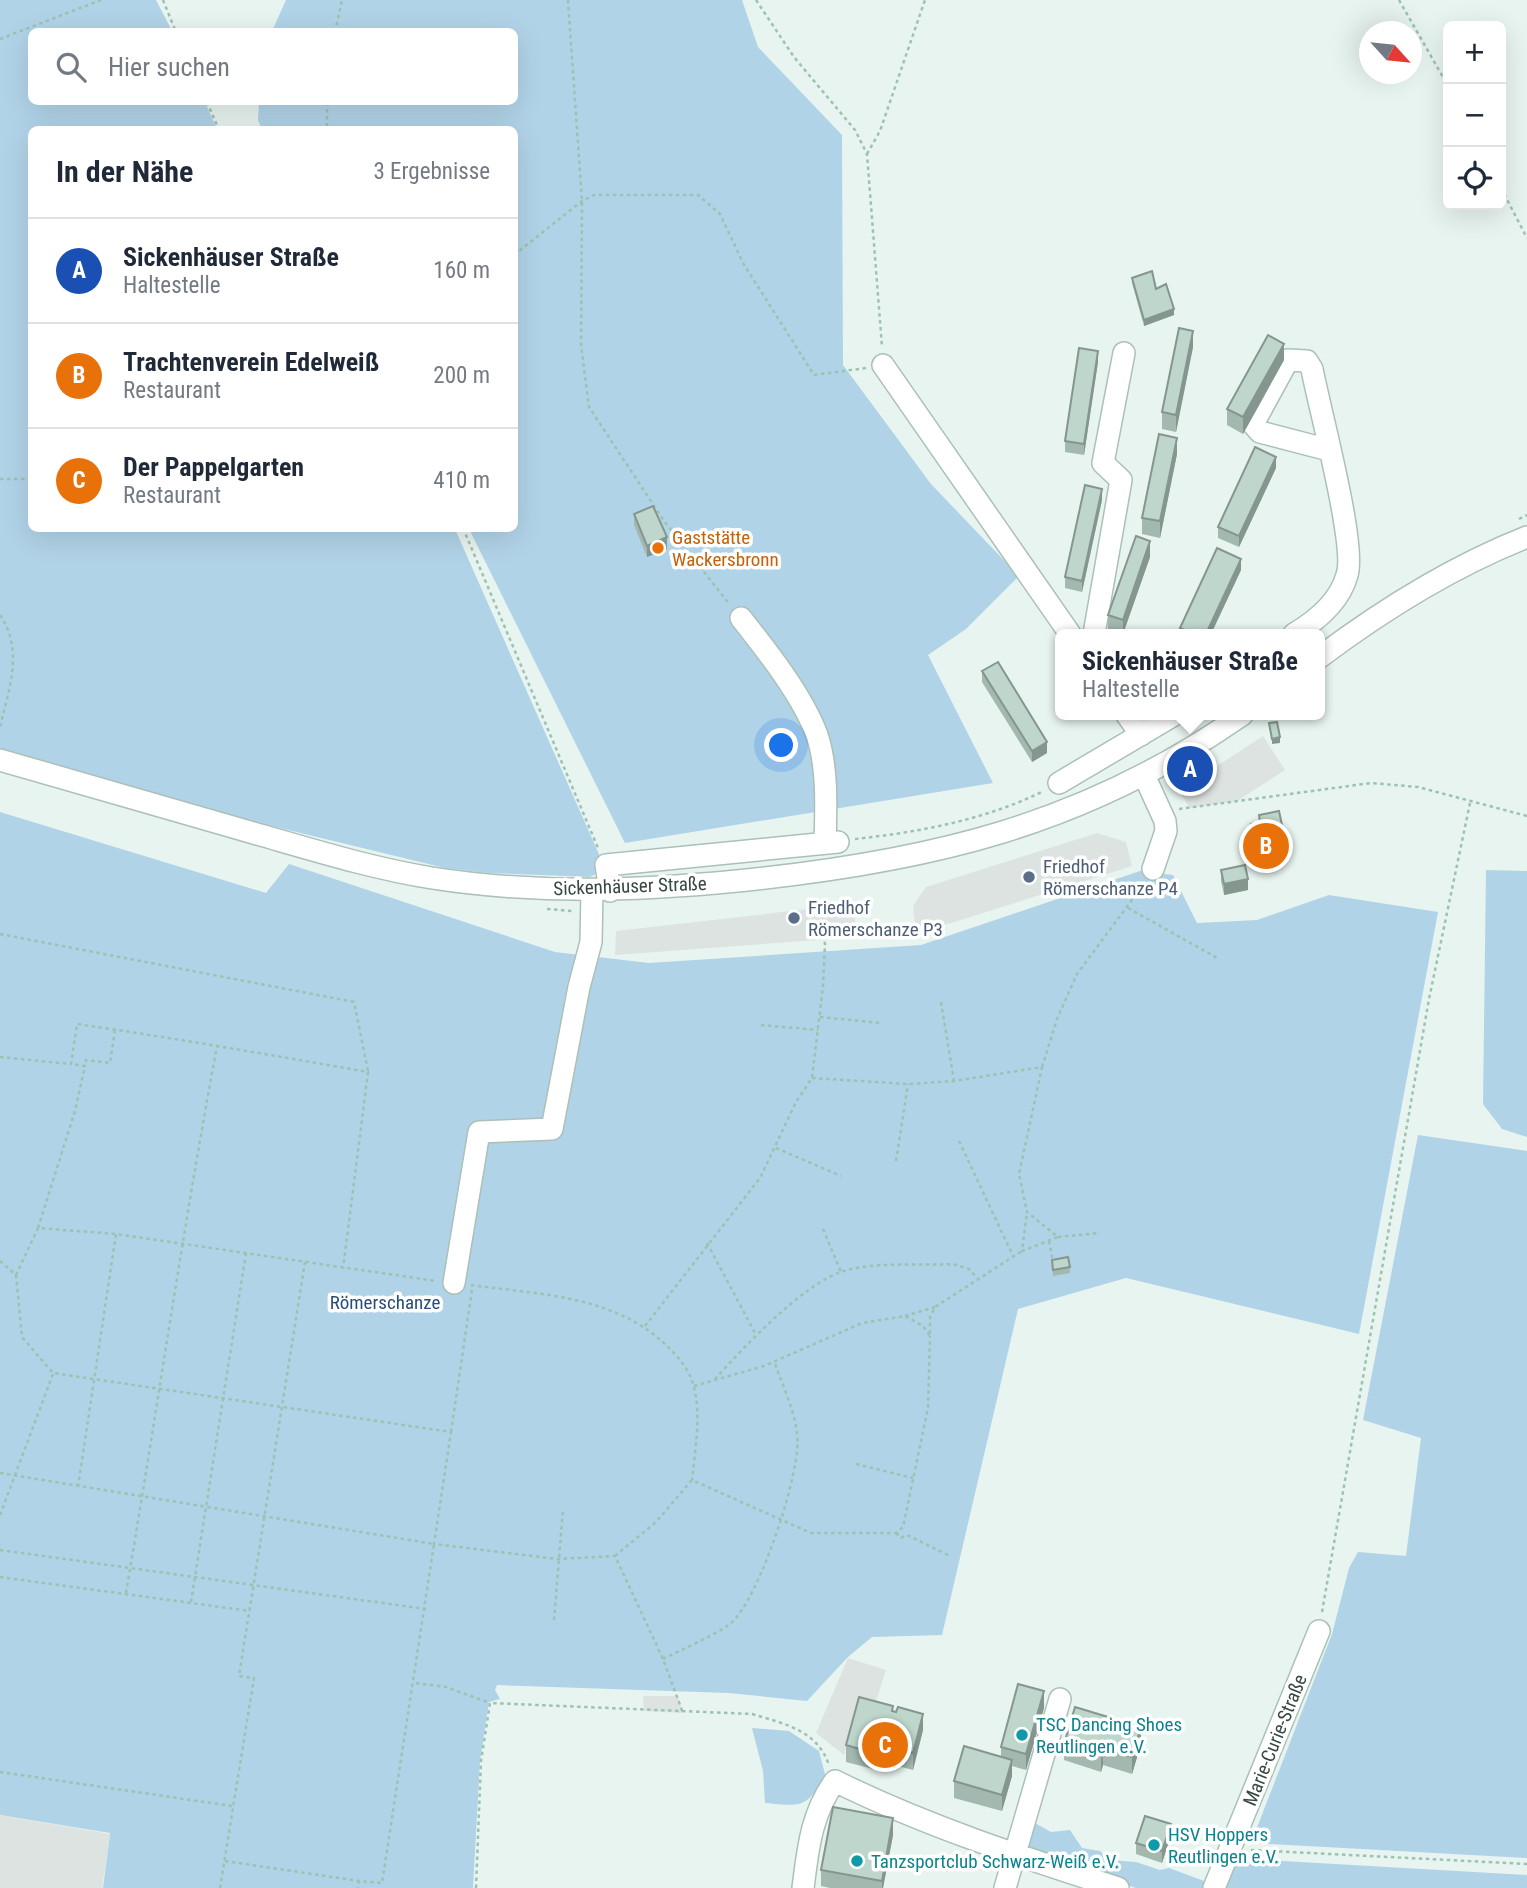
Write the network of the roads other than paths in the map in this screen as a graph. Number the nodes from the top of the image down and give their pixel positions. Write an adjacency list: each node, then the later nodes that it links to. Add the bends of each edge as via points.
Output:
1 (1124, 353): 7 (street, via 1103,463 1121,480)
2 (883, 365): 6 (street)
3 (1329, 450): 3 (street, via 1312,369 1307,361 1288,360 1253,425 1260,432); 8 (street, via 1348,547 1348,574 1337,596)
4 (1527, 537): 9 (street, via 1419,590)
5 (741, 618): 18 (street, via 772,659 817,735 831,842 606,865)
6 (1067, 629)
7 (1095, 629)
8 (1303, 629)
9 (1325, 654)
10 (1130, 720): 13 (street)
11 (1166, 720): 13 (street)
12 (1233, 720): 15 (street, Sickenhäuser Straße)
13 (1141, 735): 16 (street)
14 (0, 760): 18 (street, Sickenhäuser Straße, via 400,872)
15 (1144, 775): 17 (street, via 1162,811 1166,831); 18 (street, Sickenhäuser Straße, via 1031,824 922,855)
16 (1059, 783)
17 (1153, 869)
18 (598, 897): 19 (street, via 552,1129 479,1132)
19 (463, 1284)
20 (1319, 1631): 26 (street, Marie-Curie-Straße)
21 (1060, 1699): 22 (street)
22 (1013, 1854): 23 (street, via 835,1782 821,1800 811,1831); 24 (street); 25 (street)
23 (803, 1888)
24 (1005, 1888)
25 (1118, 1888)
26 (1214, 1888)

